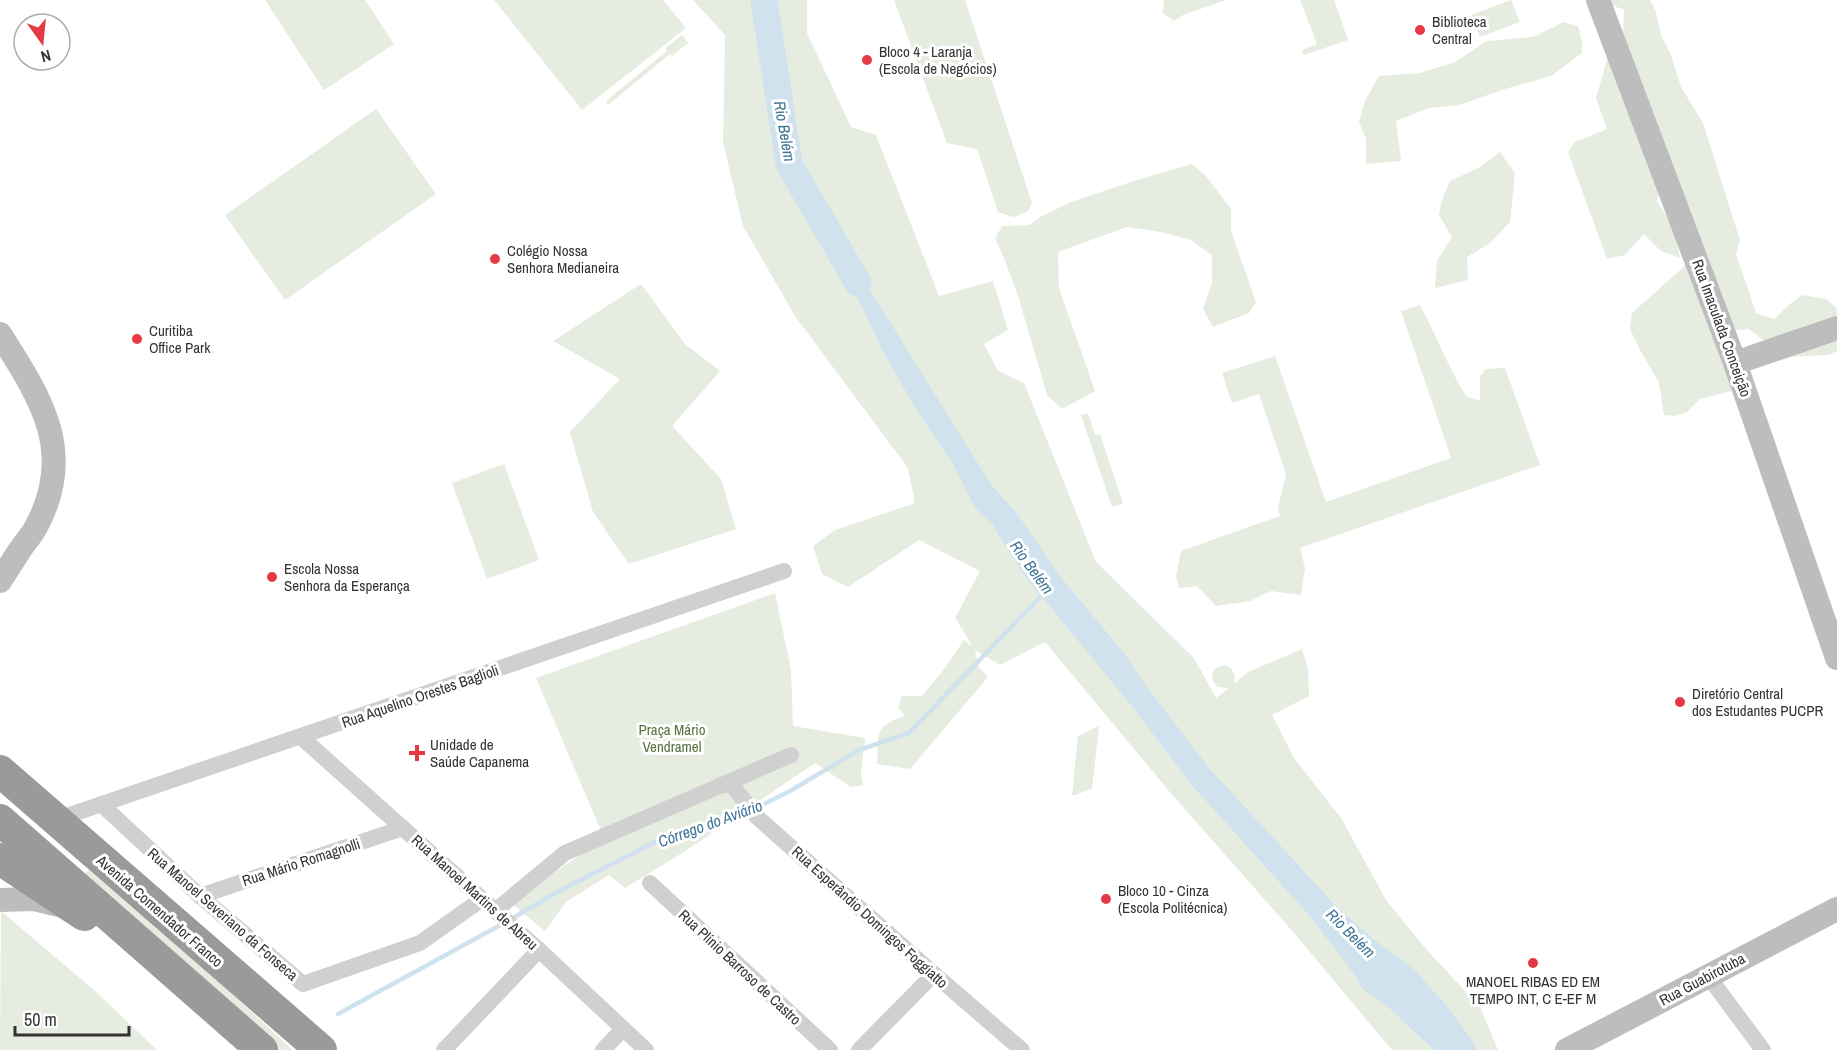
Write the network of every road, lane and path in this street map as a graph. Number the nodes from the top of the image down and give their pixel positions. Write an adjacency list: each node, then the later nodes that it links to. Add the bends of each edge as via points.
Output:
1 (1598, 0): 4 (main road, Rua Imaculada Conceição)
2 (1837, 328): 4 (main road)
3 (0, 334): 6 (main road, via 33,387 49,425 54,477 36,528)
4 (1735, 363): 7 (main road, Rua Imaculada Conceição)
5 (784, 571): 8 (street, Rua Aquelino Orestes Baglioli)
6 (0, 581)
7 (1837, 658)
8 (301, 737): 12 (street, Rua Aquelino Orestes Baglioli); 15 (street, Rua Manoel Martins de Abreu)
9 (791, 755): 11 (street)
10 (0, 771): 14 (highway, Avenida Comendador Franco)
11 (720, 785): 23 (street, via 565,853); 26 (street, Rua Esperândio Domingos Foggiatto, via 732,785 757,817)
12 (101, 804): 14 (street, Rua Aquelino Orestes Baglioli); 18 (street, Rua Manoel Severiano da Fonseca)
13 (0, 820): 25 (highway)
14 (55, 820): 31 (highway, Avenida Comendador Franco)
15 (403, 828): 18 (street, Rua Mário Romagnolli); 19 (street, Rua Manoel Martins de Abreu)
16 (0, 859): 22 (highway)
17 (650, 884): 35 (street, Rua Plínio Barroso de Castro)
18 (200, 896): 19 (street, Rua Manoel Severiano da Fonseca, via 303,984 420,943)
19 (482, 899): 23 (street, Rua Manoel Martins de Abreu)
20 (0, 900): 22 (main road, via 34,899)
21 (1837, 909): 27 (main road, Rua Guabirotuba)
22 (77, 910): 25 (highway)
23 (498, 913): 24 (street, Rua Manoel Martins de Abreu)
24 (534, 946): 28 (street, Rua Manoel Martins de Abreu); 32 (street)
25 (150, 951): 30 (highway)
26 (934, 974): 36 (street); 37 (street, Rua Esperândio Domingos Foggiatto)
27 (1708, 976): 29 (main road, Rua Guabirotuba); 38 (street)
28 (623, 1029): 33 (street); 34 (street, Rua Manoel Martins de Abreu)
29 (1573, 1049)
30 (262, 1050)
31 (321, 1050)
32 (444, 1050)
33 (603, 1050)
34 (646, 1050)
35 (830, 1050)
36 (859, 1050)
37 (1022, 1050)
38 (1763, 1050)

